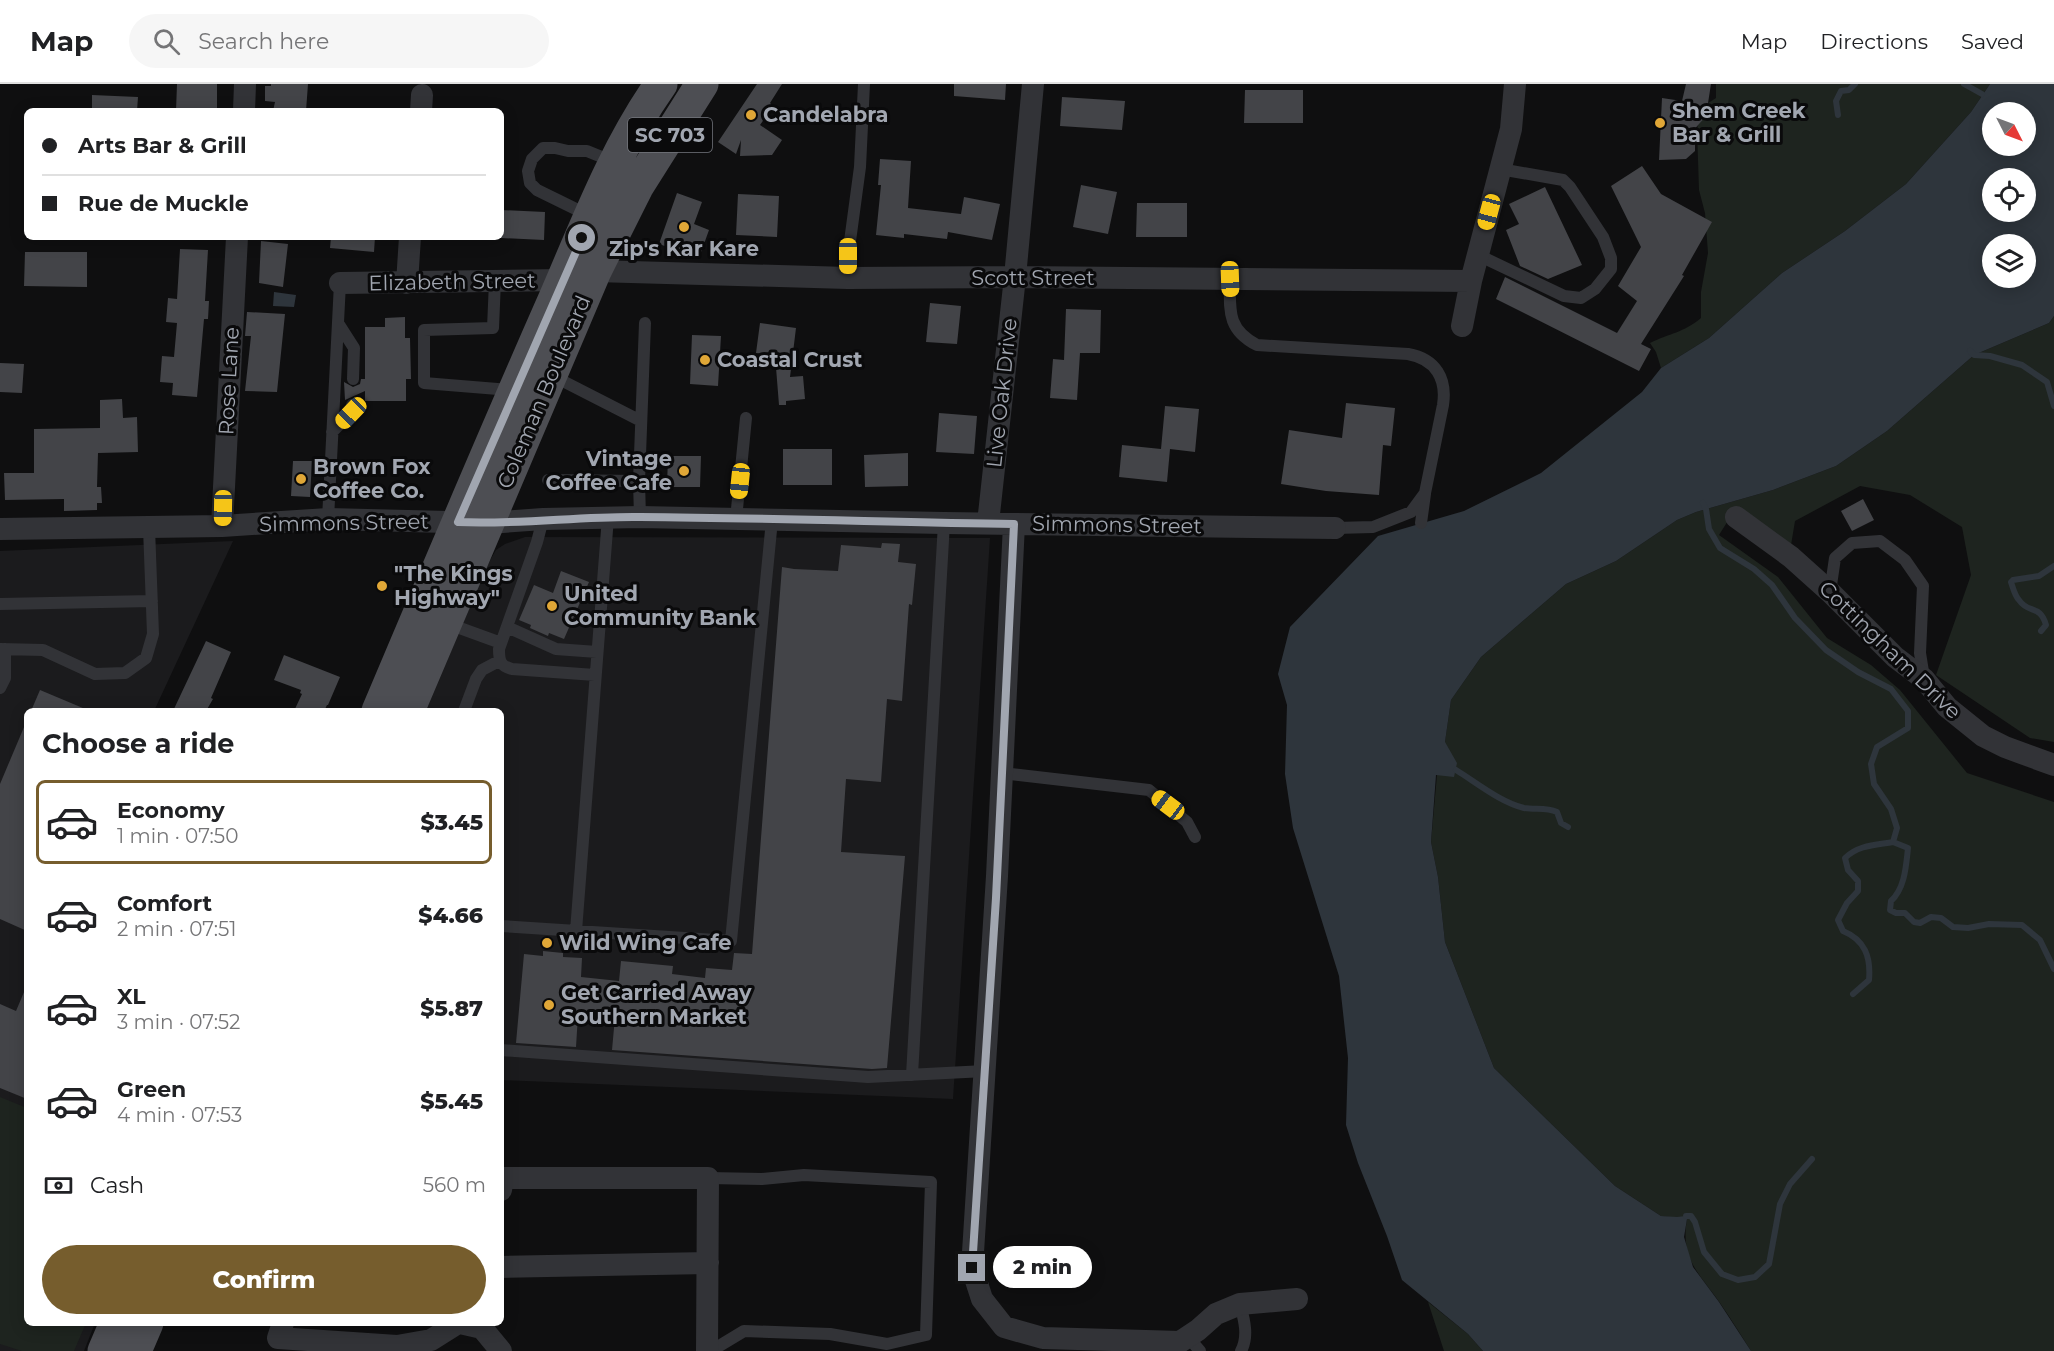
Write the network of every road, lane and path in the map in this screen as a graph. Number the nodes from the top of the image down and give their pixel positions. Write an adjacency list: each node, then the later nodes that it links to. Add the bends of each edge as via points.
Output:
1 (245, 84): 8 (street)
2 (661, 84): 9 (main road, Coleman Boulevard / SC 703, via 642,110)
3 (681, 84): 11 (main road, via 626,174)
4 (702, 84): 11 (main road, Coleman Boulevard / SC 703)
5 (864, 84): 18 (lane)
6 (1033, 84): 17 (street, Live Oak Drive)
7 (1515, 84): 10 (street, via 1511,129)
8 (244, 108)
9 (615, 163): 12 (main road, Coleman Boulevard / SC 703); 12 (lane, via 588,151 555,148 543,148 532,159 528,171 530,183 537,190)
10 (1500, 169): 15 (street); 15 (lane, via 1563,180 1603,237 1611,269 1595,289 1581,298 1564,296)
11 (637, 187): 16 (main road, Coleman Boulevard / SC 703)
12 (591, 217): 20 (main road, Coleman Boulevard / SC 703)
13 (237, 240): 50 (street, Rose Lane)
14 (410, 240): 24 (street)
15 (1478, 255): 22 (street)
16 (596, 271): 18 (street, Scott Street); 28 (main road, Coleman Boulevard / SC 703)
17 (1015, 277): 18 (street, Scott Street); 19 (street, Scott Street); 47 (street, Live Oak Drive)
18 (848, 278)
19 (1230, 279): 22 (street, Scott Street); 37 (lane, via 1231,319 1244,339 1257,345 1408,354 1429,362 1445,392)
20 (563, 280): 21 (street, Elizabeth Street); 30 (main road, Coleman Boulevard / SC 703)
21 (495, 281): 24 (street, Elizabeth Street); 30 (lane, via 493,328 424,330 424,383)
22 (1471, 281): 27 (street)
23 (340, 282): 24 (street, Elizabeth Street); 25 (lane)
24 (407, 283)
25 (338, 323): 29 (lane, via 354,348); 34 (lane)
26 (645, 323): 33 (lane)
27 (1462, 326)
28 (551, 375): 33 (lane); 45 (main road, Coleman Boulevard / SC 703)
29 (352, 379)
30 (514, 390): 45 (main road, Coleman Boulevard / SC 703)
31 (352, 405): 34 (lane, via 351,413)
32 (746, 418): 43 (lane)
33 (642, 421): 36 (lane)
34 (333, 432): 41 (lane)
35 (548, 480): 36 (lane)
36 (639, 481): 39 (lane)
37 (1425, 493): 49 (lane); 52 (lane, via 1411,512 1389,522 1373,527)
38 (608, 517): 39 (street, Simmons Street); 42 (street, Simmons Street); 61 (lane)
39 (640, 517): 43 (street, Simmons Street)
40 (1736, 517): 54 (street, Cottingham Drive, via 1791,557)
41 (328, 519): 45 (street, Simmons Street); 50 (street, Simmons Street)
42 (543, 519): 45 (street, Simmons Street); 58 (lane)
43 (736, 519): 44 (street, Simmons Street)
44 (772, 520): 46 (street, Simmons Street); 73 (lane, via 731,940)
45 (473, 523): 57 (main road, Coleman Boulevard / SC 703); 66 (main road, Coleman Boulevard / SC 703)
46 (944, 523): 47 (street, Simmons Street); 76 (lane)
47 (988, 523): 48 (street, Simmons Street)
48 (1014, 524): 52 (street, Simmons Street); 70 (street)
49 (1421, 524)
50 (222, 526): 51 (street, Simmons Street)
51 (149, 528): 53 (street, Simmons Street); 55 (lane)
52 (1335, 528)
53 (0, 529)
54 (1830, 592): 64 (street, Cottingham Drive, via 1895,657); 64 (lane, via 1835,558 1852,543 1880,541 1905,560 1923,586 1920,653)
55 (152, 601): 56 (lane); 60 (lane, via 153,634 146,658 125,674 95,674 43,650)
56 (0, 604)
57 (446, 623): 59 (lane); 67 (main road, Coleman Boulevard / SC 703)
58 (507, 627): 59 (lane); 61 (lane, via 556,649)
59 (501, 643): 62 (lane)
60 (3, 649): 65 (lane, via 5,678)
61 (597, 652): 63 (lane)
62 (499, 661): 63 (lane, via 512,669); 68 (lane, via 482,670)
63 (595, 675): 73 (lane)
64 (1924, 679): 69 (street, Cottingham Drive, via 1947,707 1983,736)
65 (0, 688)
66 (380, 708)
67 (409, 708)
68 (465, 708)
69 (2054, 765)
70 (1002, 773): 71 (lane, via 1149,790 1187,822); 75 (street)
71 (1195, 837)
72 (504, 926): 73 (lane)
73 (576, 931)
74 (504, 1050): 76 (lane, via 868,1077)
75 (985, 1071): 76 (lane); 88 (street, via 972,1268 982,1299 1004,1327 1043,1338)
76 (912, 1075)
77 (504, 1178): 78 (street)
78 (708, 1178): 79 (street); 93 (lane, via 804,1175 931,1182 926,1335 886,1344 830,1334 744,1331)
79 (708, 1263): 80 (street); 93 (street)
80 (504, 1267)
81 (1297, 1299): 82 (street)
82 (1240, 1304): 88 (street, via 1216,1314); 94 (lane, via 1246,1327)
83 (115, 1326): 90 (main road)
84 (146, 1326): 91 (main road)
85 (282, 1326): 89 (street, via 278,1338)
86 (454, 1326): 89 (street, via 431,1340 398,1346)
87 (484, 1326): 92 (street)
88 (1194, 1344)
89 (334, 1346)
90 (104, 1351)
91 (135, 1351)
92 (501, 1351)
93 (709, 1351)
94 (1241, 1351)

